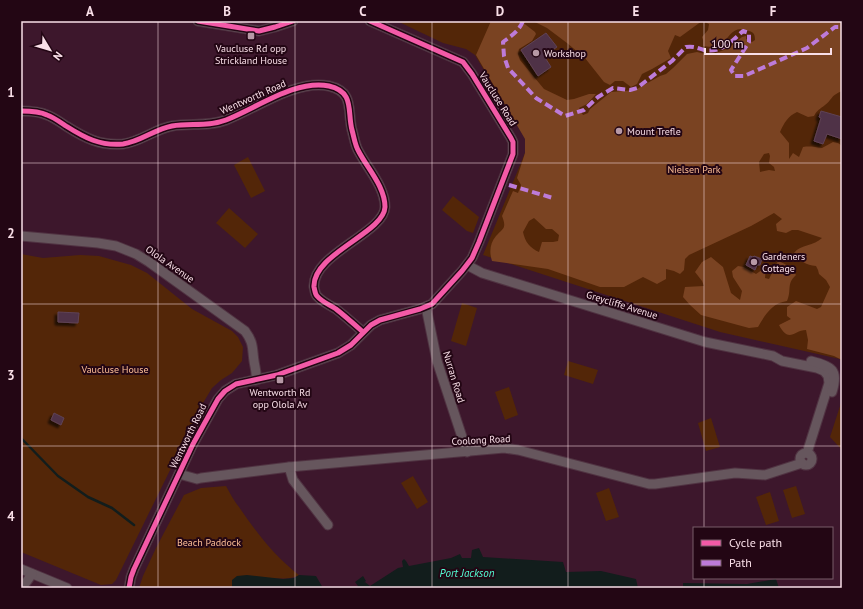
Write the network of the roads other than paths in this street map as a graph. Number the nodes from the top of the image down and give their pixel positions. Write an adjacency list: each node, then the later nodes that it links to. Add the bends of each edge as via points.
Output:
1 (198, 21): 2 (street, via 254,31)
2 (293, 21)
3 (370, 21): 6 (street, Vaucluse Road, via 462,62 513,142 513,154 479,242)
4 (21, 110): 8 (street, Wentworth Road, via 46,115 99,143 126,144 172,126 210,125 226,120 305,86 329,86 339,90 347,96 350,103 352,128 358,150 377,181 385,208 380,219 321,269 314,280 314,288 321,300)
5 (21, 236): 9 (street, Olola Avenue, via 98,243 116,246 136,254 245,331 253,347)
6 (467, 265): 7 (street, Wentworth Road, via 442,294); 11 (street, Greycliffe Avenue, via 482,273 705,342 826,364 835,374 836,381 814,448 808,454 812,459 811,463)
7 (426, 307): 8 (street, Wentworth Road, via 385,318); 10 (street, Nurran Road, via 437,361)
8 (363, 332): 9 (street, Wentworth Road, via 351,345 338,353)
9 (256, 380): 13 (street, Wentworth Road, via 236,384 218,399)
10 (467, 452): 11 (street, Coolong Road, via 511,448 649,484 735,473 765,475); 12 (street, Coolong Road)
11 (802, 463)
12 (289, 467): 13 (street, Coolong Road, via 196,479); 14 (street, via 293,480)
13 (179, 474): 19 (street, Wentworth Road, via 134,569)
14 (328, 525)
15 (21, 569): 16 (street)
16 (32, 574): 17 (street); 18 (street)
17 (22, 588)
18 (67, 588)
19 (129, 588)

